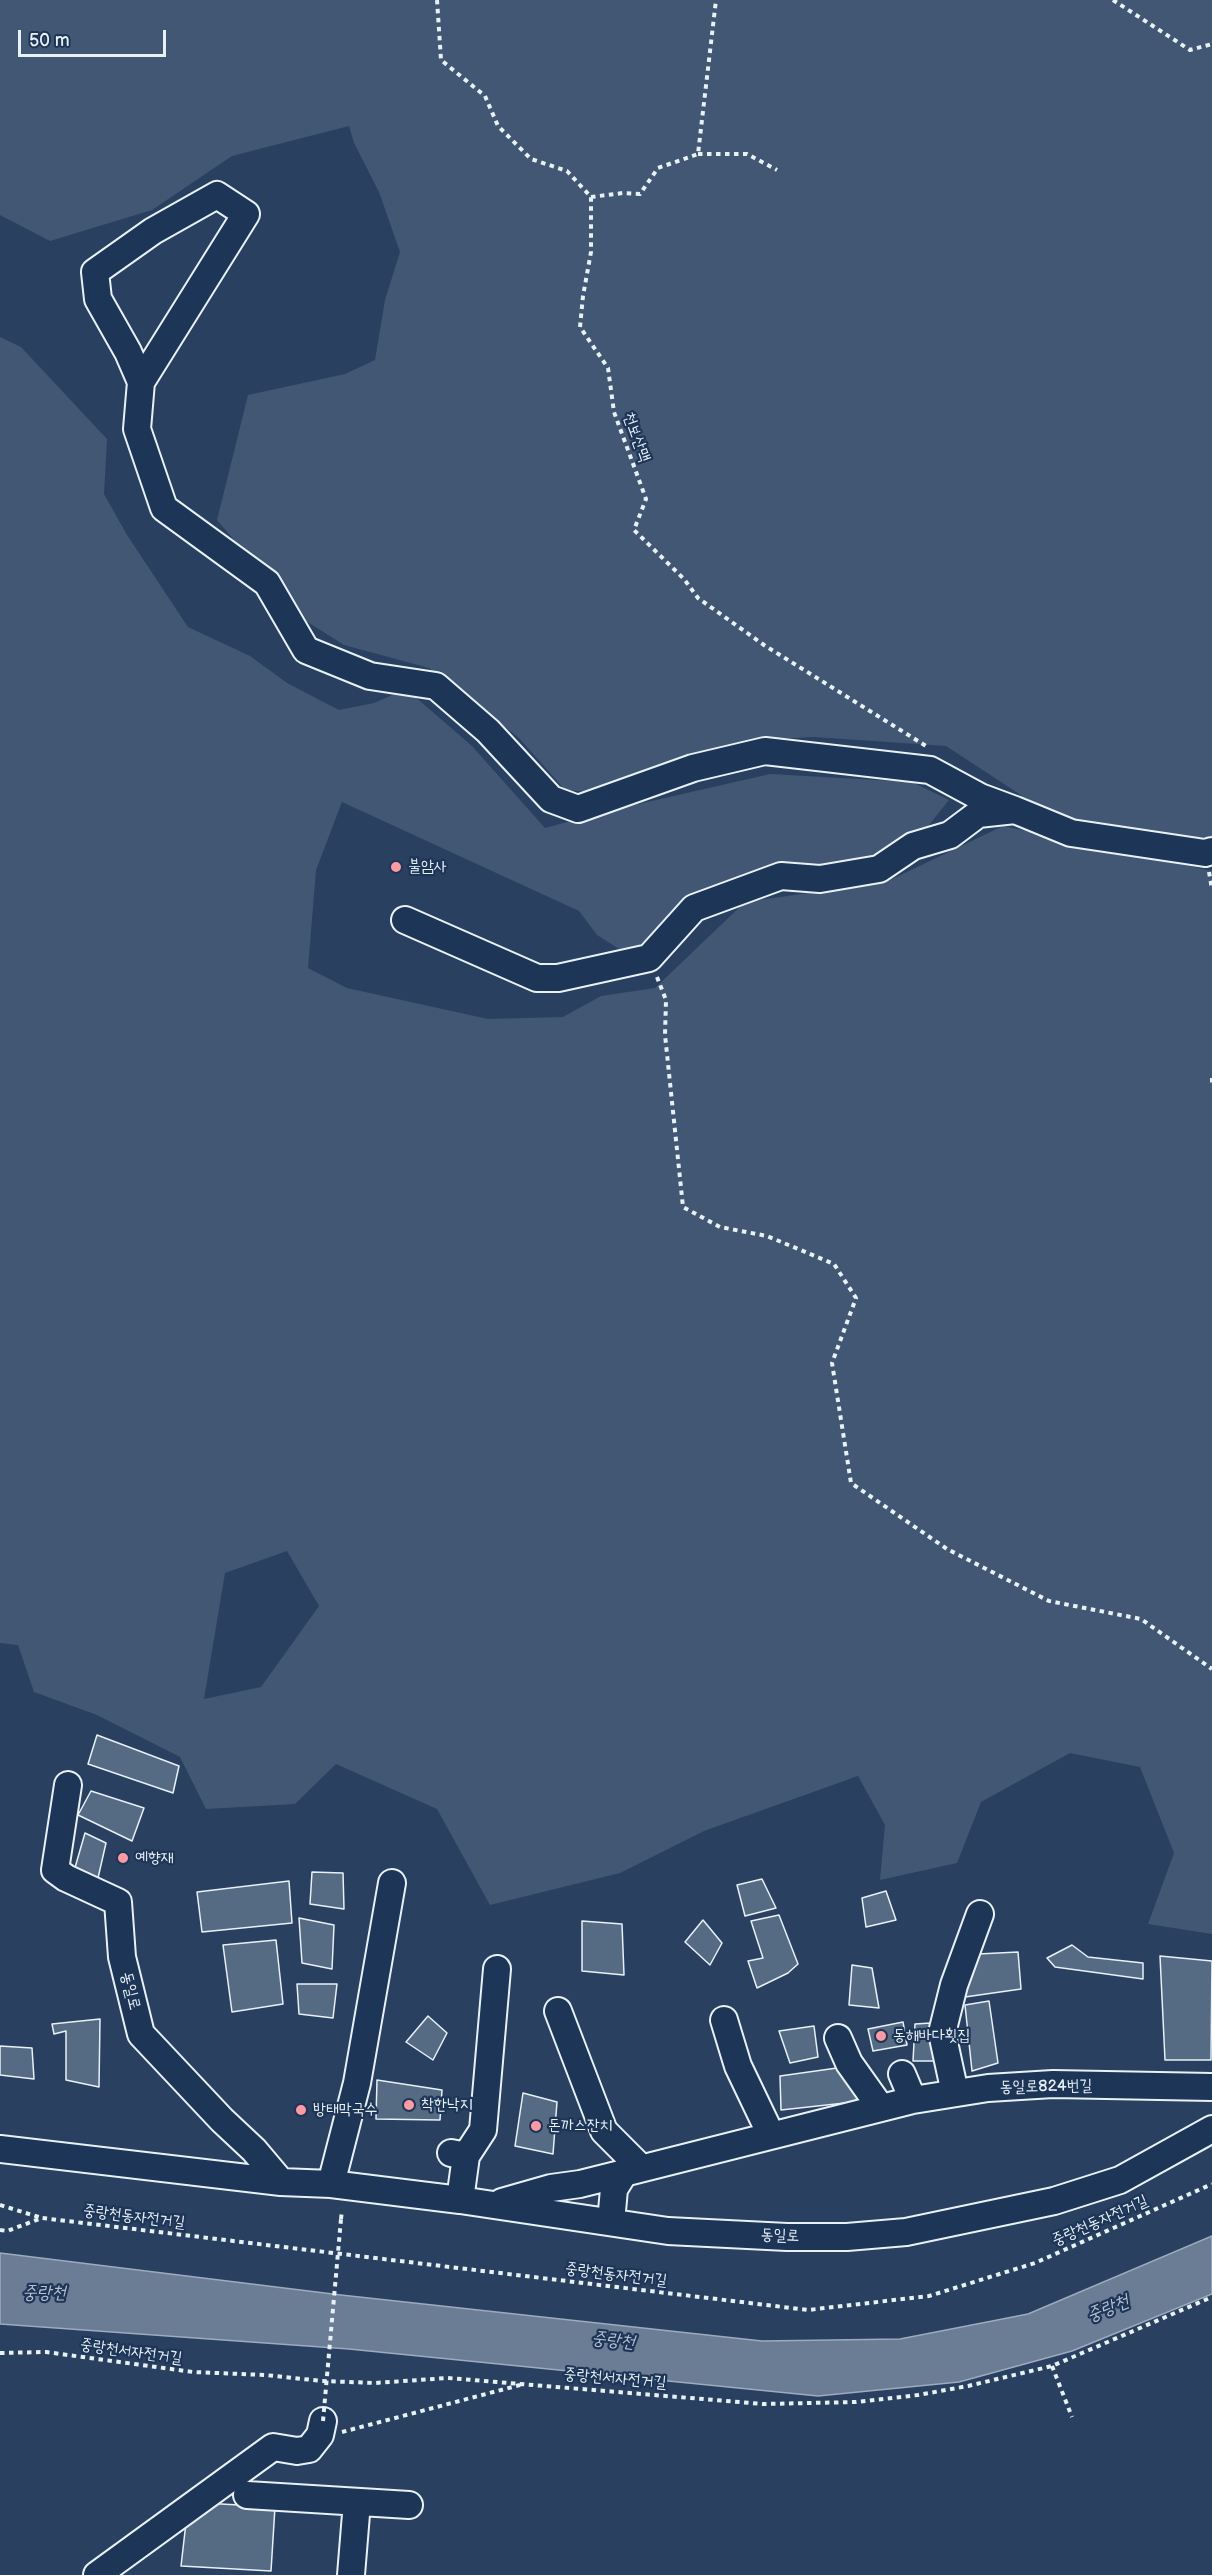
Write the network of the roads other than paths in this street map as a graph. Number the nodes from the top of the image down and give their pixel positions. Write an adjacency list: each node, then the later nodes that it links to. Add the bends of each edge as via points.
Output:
1 (141, 382): 1 (street, via 98,299 95,272 153,231 217,195 246,214); 2 (street, via 137,429 164,508 267,583 306,650 370,676 436,686 488,731 551,799 578,809 693,768 765,751 930,770 980,797)
2 (1015, 810): 3 (street, via 1071,833); 4 (street, via 978,814 950,835 913,846 879,869 820,879 781,876 694,908 649,958 558,978 537,978)
3 (1212, 851)
4 (405, 920)
5 (68, 1785): 21 (street, 동일로, via 55,1870 118,1902 122,1958 141,2034)
6 (392, 1883): 22 (street, via 357,2083)
7 (980, 1914): 14 (street, via 954,1985 942,2033)
8 (497, 1969): 23 (street, via 483,2130 458,2155)
9 (558, 2011): 20 (street, via 604,2131)
10 (724, 2020): 18 (street, via 738,2066)
11 (838, 2038): 16 (street, via 849,2063)
12 (902, 2074): 15 (street)
13 (1212, 2087): 14 (street, 동일로824번길, via 1053,2084)
14 (955, 2093): 15 (street, 동일로824번길)
15 (914, 2100): 16 (street, 동일로824번길)
16 (881, 2108): 18 (street, 동일로824번길)
17 (1212, 2129): 25 (street, 동일로, via 1120,2180 1054,2201 906,2232 787,2237 668,2231)
18 (771, 2135): 20 (street, 동일로824번길)
19 (0, 2149): 21 (street, 동일로)
20 (632, 2171): 24 (street, 동일로824번길); 25 (street, via 614,2189)
21 (281, 2182): 22 (street, 동일로)
22 (331, 2184): 23 (street, 동일로)
23 (460, 2200): 24 (street, 동일로)
24 (493, 2205): 25 (street, 동일로)
25 (611, 2222)
26 (322, 2428): 30 (street, via 309,2449 273,2447)
27 (247, 2495): 28 (street)
28 (357, 2502): 29 (street); 31 (street)
29 (409, 2505)
30 (97, 2575)
31 (351, 2575)

